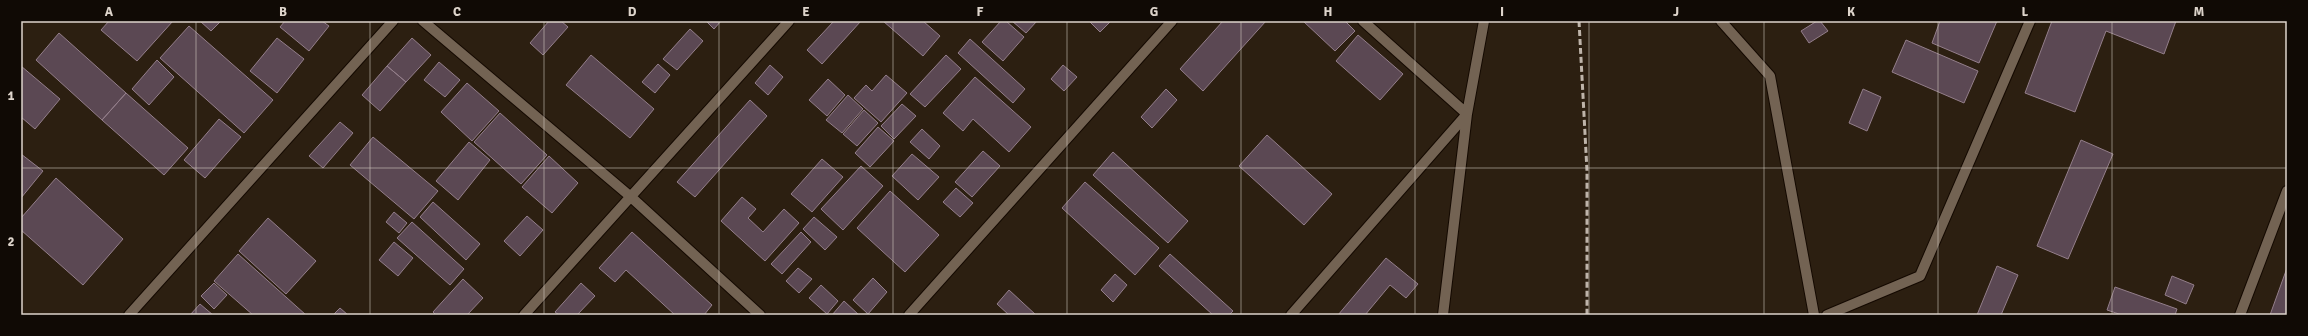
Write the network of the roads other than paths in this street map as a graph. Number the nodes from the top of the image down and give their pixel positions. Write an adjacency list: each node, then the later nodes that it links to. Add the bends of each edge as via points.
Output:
1 (393, 21): 12 (street)
2 (423, 21): 11 (street)
3 (789, 21): 11 (street)
4 (1172, 21): 15 (street)
5 (1363, 21): 9 (street)
6 (1484, 21): 9 (street)
7 (1721, 21): 18 (street, via 1770,76)
8 (2030, 21): 19 (street, via 1920,276)
9 (1467, 114): 16 (street); 17 (street)
10 (2287, 191): 20 (street)
11 (631, 197): 13 (street); 14 (street)
12 (129, 315)
13 (524, 315)
14 (760, 315)
15 (909, 315)
16 (1290, 315)
17 (1443, 315)
18 (1814, 315)
19 (1827, 315)
20 (2240, 315)

